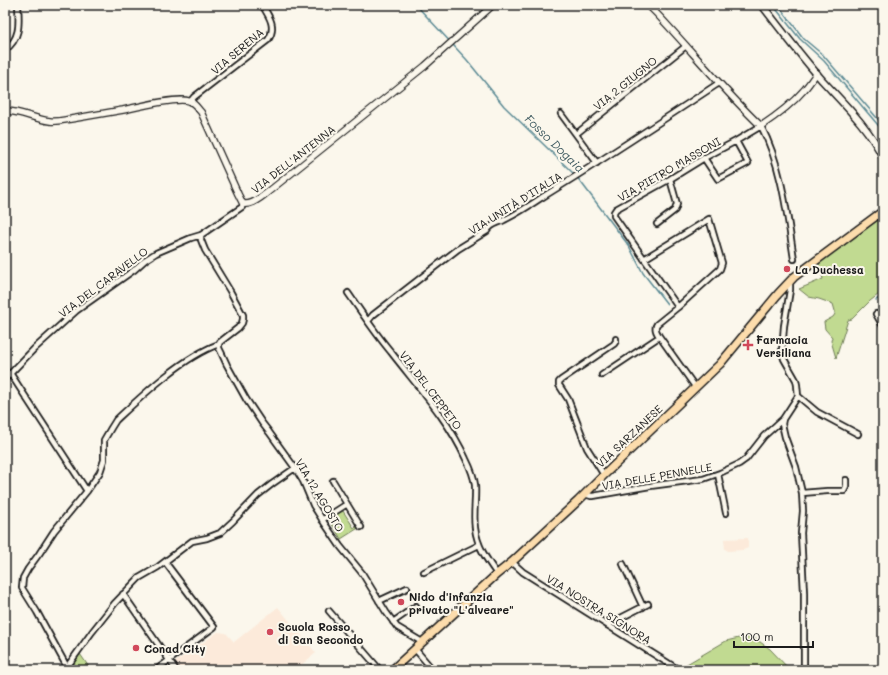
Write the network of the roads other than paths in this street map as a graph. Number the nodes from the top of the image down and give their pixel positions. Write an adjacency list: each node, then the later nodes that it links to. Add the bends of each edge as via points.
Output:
1 (18, 5): 7 (street, via 18,33 13,43)
2 (262, 5): 10 (street, VIA SERENA, via 272,23 272,34 268,40)
3 (494, 5): 20 (street, VIA DELL'ANTENNA, via 425,66 263,196)
4 (648, 5): 6 (street)
5 (762, 5): 8 (main road)
6 (686, 46): 9 (street); 14 (street, VIA 2 GIUGNO)
7 (5, 50)
8 (817, 73): 13 (street, via 792,103); 16 (main road, via 863,126)
9 (719, 82): 13 (street); 18 (street, VIA UNITÀ D'ITALIA)
10 (190, 102): 11 (street, via 166,102 54,122); 20 (street, VIA DELL'ANTENNA, via 201,112)
11 (5, 111)
12 (561, 114): 14 (street)
13 (761, 126): 15 (street, VIA PIETRO MASSONI); 27 (street, via 768,139 784,196)
14 (576, 134): 18 (street)
15 (736, 141): 17 (street, VIA PIETRO MASSONI); 17 (street, via 748,163 718,179)
16 (883, 157)
17 (704, 158): 19 (street, VIA PIETRO MASSONI)
18 (597, 163): 32 (street, VIA UNITÀ D'ITALIA, via 503,221 490,226 487,231 458,249 372,315)
19 (670, 179): 24 (street, via 677,204 675,210); 26 (street, VIA PIETRO MASSONI, via 614,212 614,216)
20 (244, 204): 25 (street, VIA DEL CARAVELLO)
21 (883, 208): 23 (main road)
22 (883, 211): 23 (main road)
23 (876, 216): 28 (main road, VIA SARZANESE)
24 (657, 224)
25 (201, 235): 36 (street, via 205,250 243,315 238,328); 37 (street, VIA DEL CARAVELLO, via 145,260 76,311)
26 (644, 258): 30 (street, VIA PIETRO MASSONI); 30 (street, via 709,219 722,263 720,269)
27 (794, 259)
28 (790, 282): 40 (main road, VIA SARZANESE, via 720,364); 41 (street, via 782,351 796,380)
29 (348, 293): 32 (street, VIA DEL CEPPETO)
30 (678, 307): 34 (street, via 655,326)
31 (876, 314): 33 (street)
32 (368, 321): 56 (street, VIA DEL CEPPETO, via 436,408 467,461 475,485 474,519)
33 (883, 326)
34 (659, 337): 38 (street); 40 (street)
35 (616, 339): 46 (street, via 614,344 559,382 587,448)
36 (219, 344): 44 (street, VIA 12 AGOSTO, via 220,352 238,387); 49 (street, via 204,350 179,367 116,420 104,440 102,468)
37 (10, 374): 39 (street, VIA DEL CARAVELLO); 49 (street)
38 (602, 375)
39 (5, 379)
40 (696, 388): 46 (main road, VIA SARZANESE)
41 (798, 396): 42 (street, VIA DELLE PENNELLE); 43 (street, via 817,412)
42 (783, 419): 45 (street, VIA DELLE PENNELLE, via 764,436 746,459); 50 (street, via 785,438 796,466)
43 (858, 434)
44 (295, 468): 54 (street, VIA 12 AGOSTO); 57 (street, via 258,495 223,530 207,538 192,541)
45 (718, 474): 51 (street, VIA DELLE PENNELLE, via 702,479 600,495); 53 (street)
46 (604, 475): 51 (main road, VIA SARZANESE)
47 (846, 480): 50 (street, via 844,491)
48 (333, 481): 52 (street)
49 (87, 491): 74 (street, via 54,531 23,578 22,588)
50 (802, 493): 81 (street)
51 (585, 494): 58 (main road, VIA SARZANESE)
52 (347, 504): 54 (street); 55 (street)
53 (726, 513)
54 (322, 520): 64 (street, VIA 12 AGOSTO, via 362,573)
55 (361, 526)
56 (479, 545): 60 (street); 61 (street, VIA DEL CEPPETO)
57 (165, 562): 63 (street, via 139,578); 73 (street, via 214,627)
58 (512, 562): 61 (main road, VIA SARZANESE); 70 (street, VIA NOSTRA SIGNORA, via 523,572)
59 (623, 564): 67 (street)
60 (424, 572)
61 (497, 574): 71 (main road, VIA SARZANESE)
62 (407, 588): 64 (street)
63 (123, 594): 73 (street); 74 (street)
64 (379, 601): 69 (street, VIA 12 AGOSTO)
65 (648, 604): 67 (street)
66 (414, 606): 69 (street)
67 (644, 607): 70 (street)
68 (329, 611): 77 (street)
69 (393, 622): 71 (street, VIA 12 AGOSTO, via 402,631)
70 (607, 625): 80 (street, VIA NOSTRA SIGNORA)
71 (422, 642): 72 (main road, VIA SARZANESE)
72 (415, 649): 78 (main road, VIA SARZANESE); 79 (street)
73 (170, 660): 75 (street); 76 (street)
74 (66, 669)
75 (156, 670)
76 (176, 670)
77 (380, 670)
78 (392, 670)
79 (432, 670)
80 (678, 670)
81 (804, 670)

